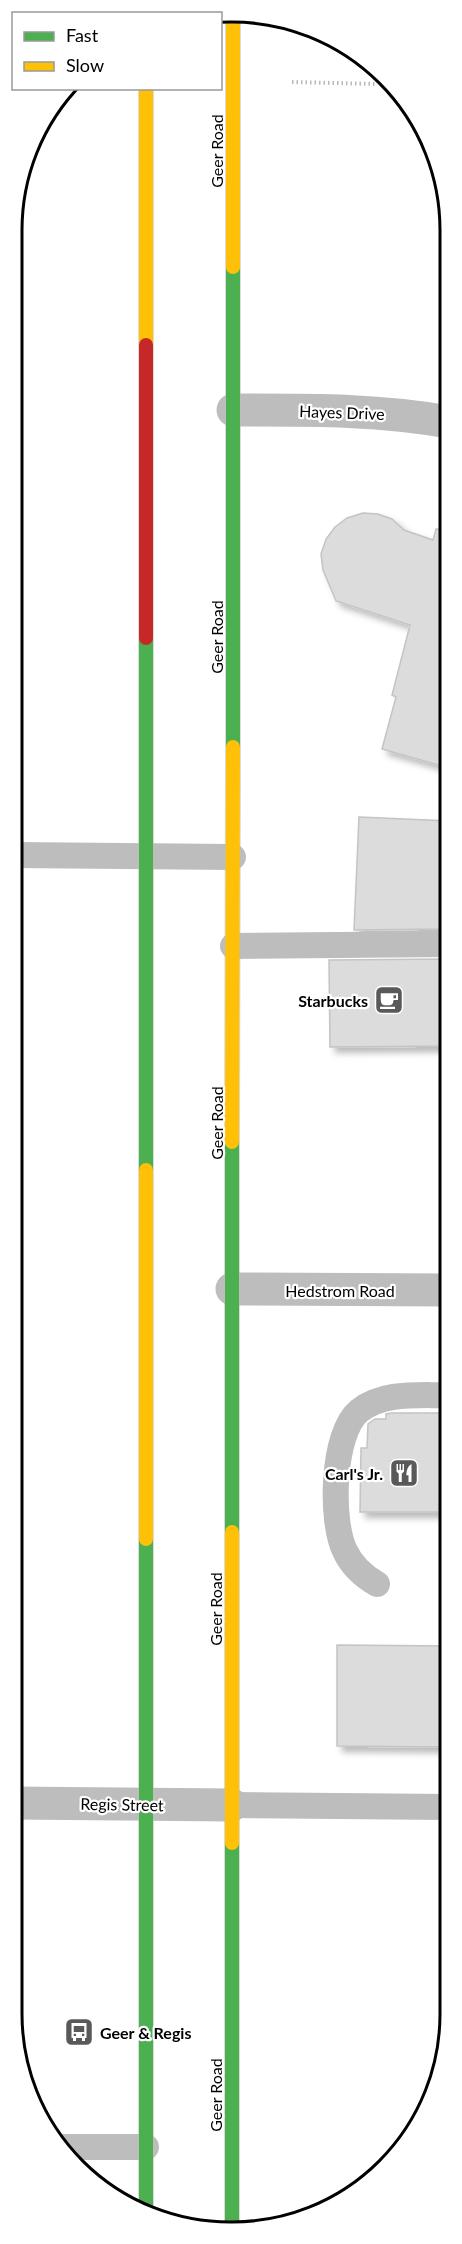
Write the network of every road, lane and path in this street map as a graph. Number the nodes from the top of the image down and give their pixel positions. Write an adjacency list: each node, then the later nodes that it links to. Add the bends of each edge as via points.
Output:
1 (233, 22): 5 (main road, Geer Road)
2 (292, 82): 3 (path)
3 (376, 84)
4 (146, 90): 8 (main road)
5 (233, 410): 6 (street, Hayes Drive, via 357,410); 9 (main road, Geer Road)
6 (439, 420)
7 (22, 855): 8 (lane)
8 (147, 856): 9 (lane); 17 (main road)
9 (233, 856): 11 (main road, Geer Road)
10 (439, 944): 11 (lane)
11 (233, 946): 12 (main road, Geer Road)
12 (232, 1289): 13 (street, Hedstrom Road); 18 (main road, Geer Road)
13 (440, 1290)
14 (440, 1395): 15 (lane, via 392,1397 369,1404 351,1418 341,1442 338,1532 355,1567)
15 (376, 1584)
16 (23, 1803): 17 (street, Regis Street)
17 (146, 1805): 18 (street, Regis Street); 21 (main road)
18 (232, 1806): 19 (lane); 23 (main road, Geer Road)
19 (440, 1807)
20 (72, 2147): 21 (lane)
21 (146, 2147): 22 (main road)
22 (146, 2204)
23 (232, 2222)

